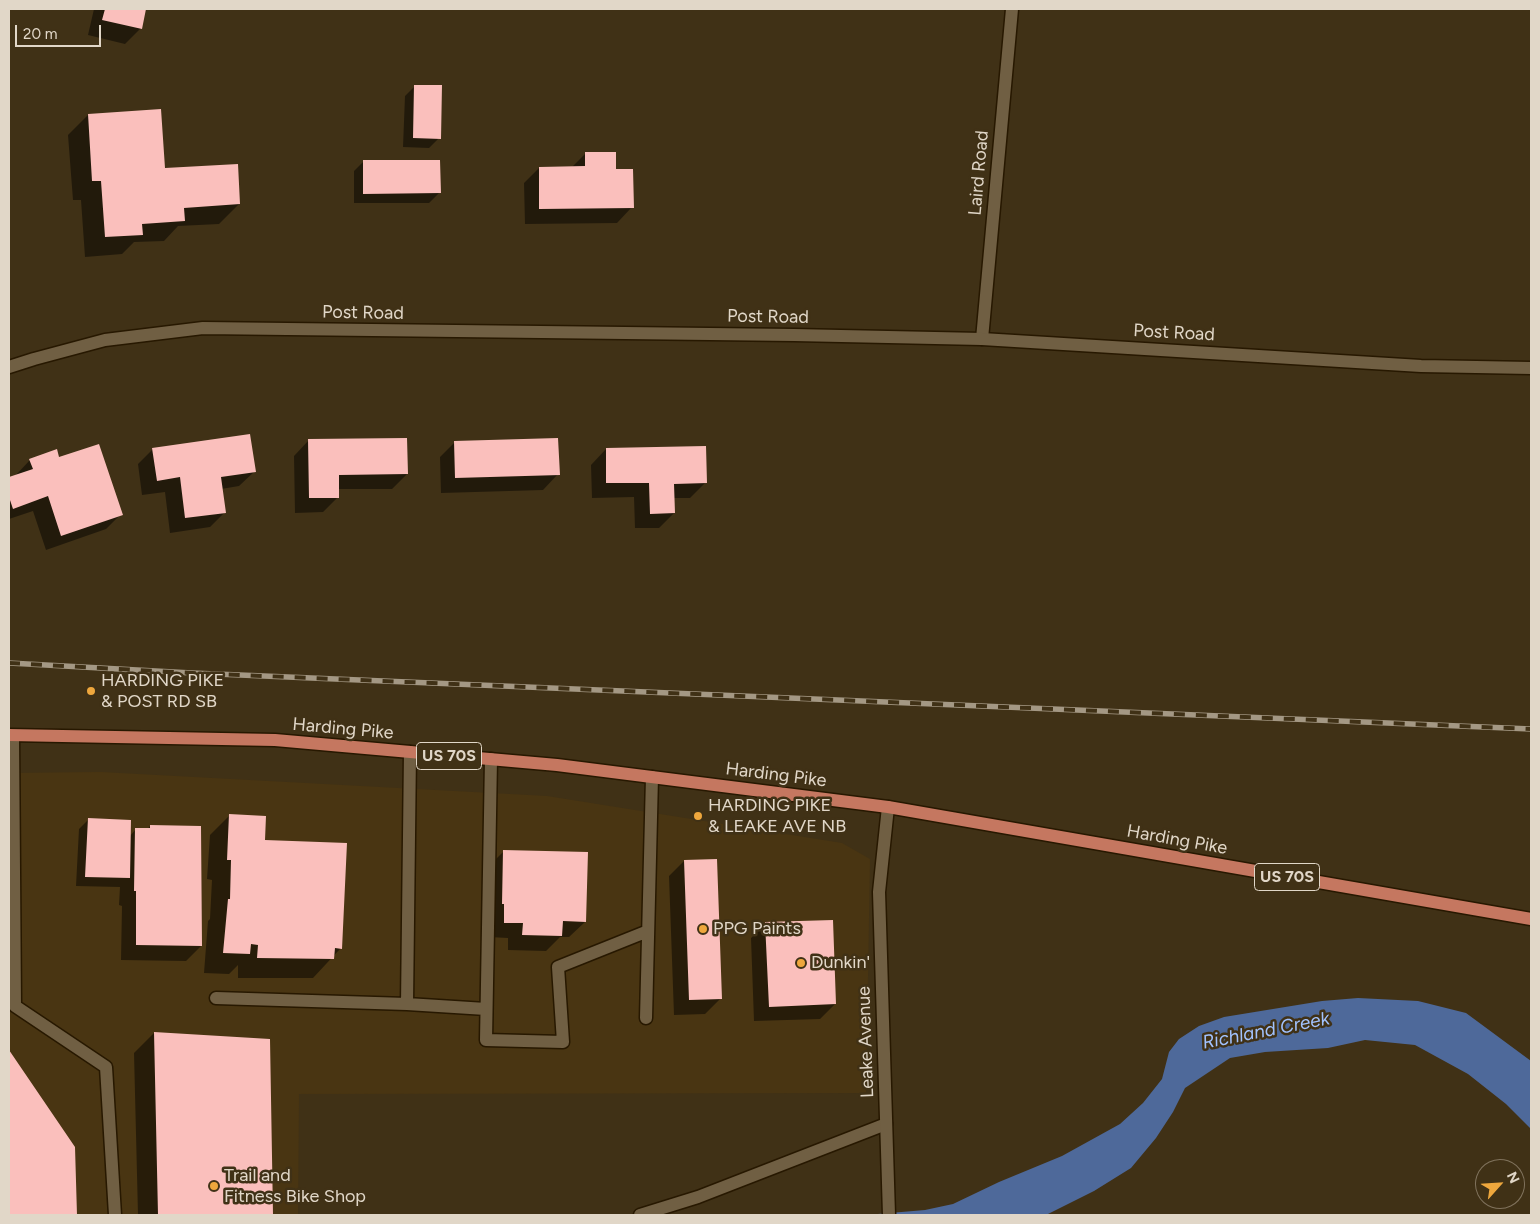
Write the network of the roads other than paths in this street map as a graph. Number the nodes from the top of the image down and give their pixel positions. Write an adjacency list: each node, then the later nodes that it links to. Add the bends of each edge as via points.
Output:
1 (1012, 9): 2 (street, Laird Road)
2 (982, 340): 3 (street, Post Road, via 203,328 105,340); 4 (street, Post Road, via 1412,365)
3 (9, 368)
4 (1531, 368)
5 (11, 735): 6 (main road, Harding Pike / US 70S, via 275,740); 17 (street, via 15,1006 106,1067)
6 (410, 752): 7 (main road, Harding Pike / US 70S); 13 (street)
7 (492, 759): 8 (main road, Harding Pike / US 70S); 14 (street)
8 (652, 777): 9 (main road, Harding Pike / US 70S); 11 (street)
9 (888, 807): 10 (main road, Harding Pike / US 70S); 16 (street, Leake Avenue, via 879,892)
10 (1531, 919)
11 (648, 931): 14 (street, via 558,967 563,1042 486,1040); 15 (street)
12 (216, 998): 13 (street)
13 (407, 1004): 14 (street)
14 (486, 1009)
15 (646, 1018)
16 (886, 1124): 18 (street, via 698,1197); 19 (street, Leake Avenue)
17 (115, 1215)
18 (640, 1215)
19 (889, 1215)

